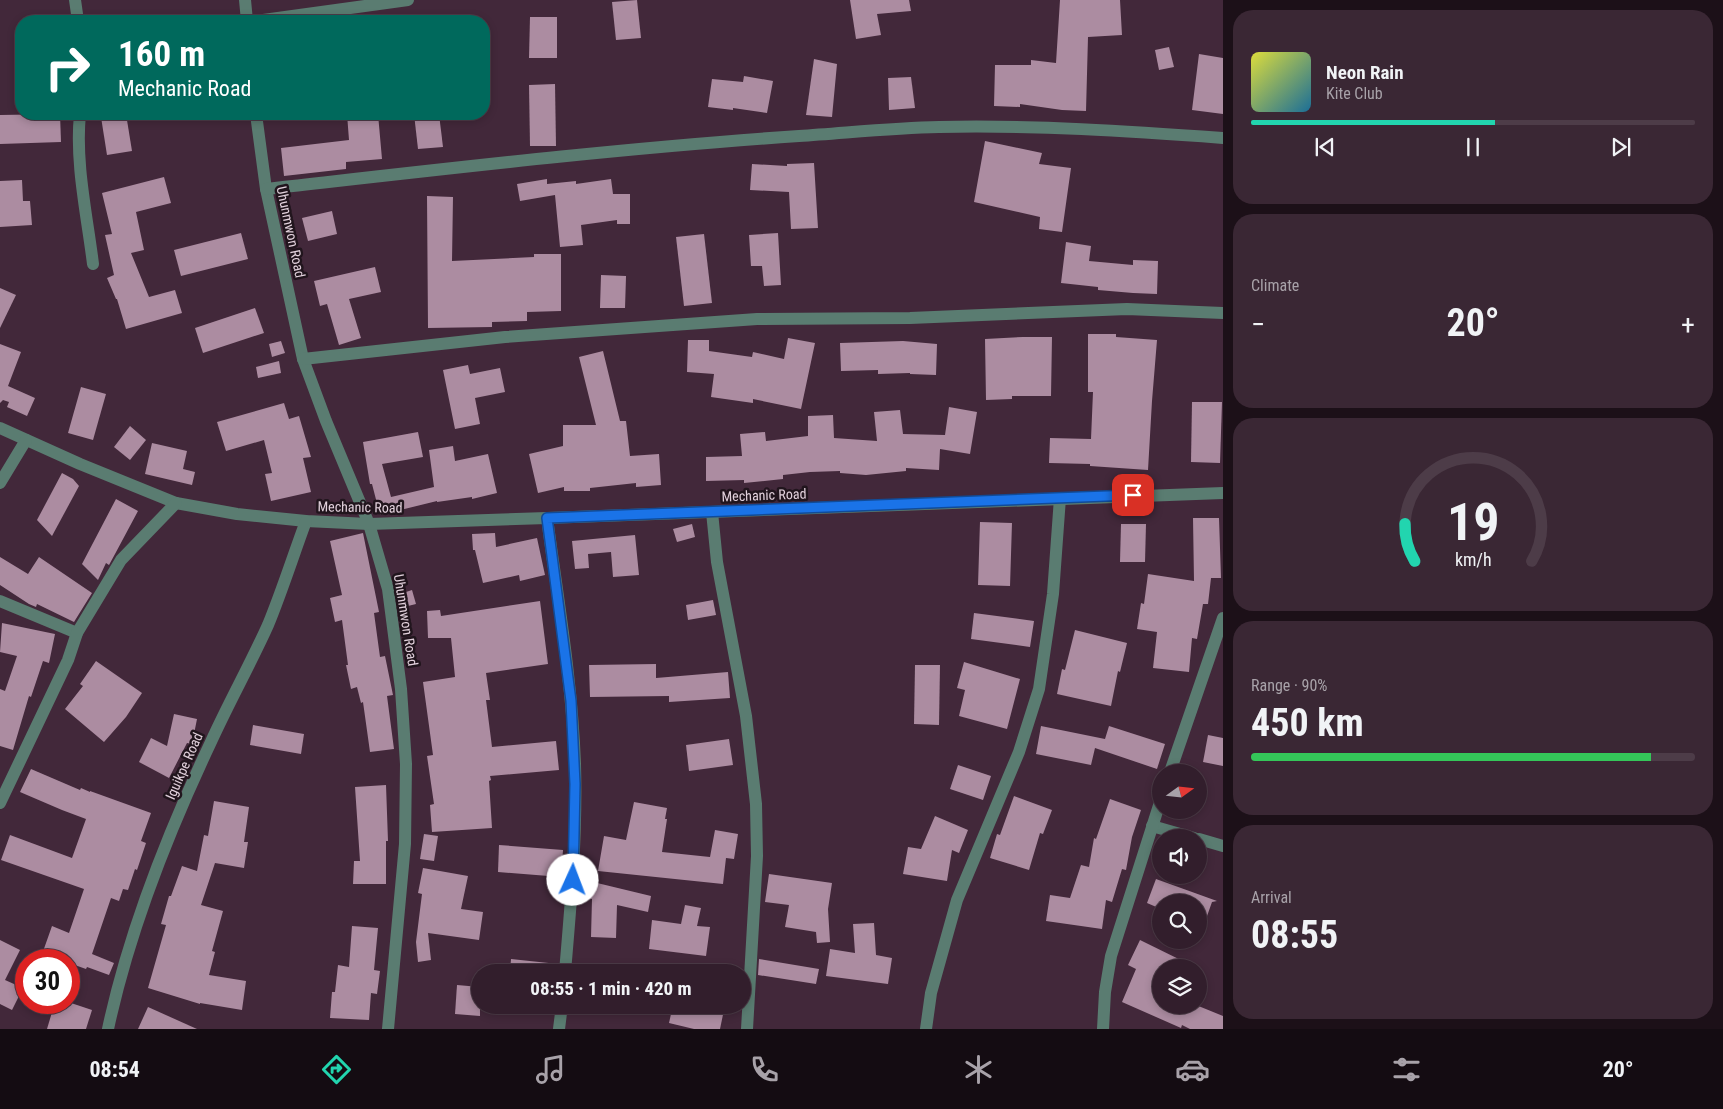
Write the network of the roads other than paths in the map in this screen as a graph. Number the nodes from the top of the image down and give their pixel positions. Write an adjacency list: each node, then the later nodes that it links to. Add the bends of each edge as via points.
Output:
1 (75, 0): 4 (street)
2 (245, 0): 5 (street)
3 (408, 0): 6 (street)
4 (77, 15)
5 (246, 15)
6 (299, 15)
7 (80, 120): 11 (street, via 80,156)
8 (257, 120): 10 (street, Uhunmwon Road)
9 (1223, 138): 10 (street, via 1113,130 939,127 874,130 668,146)
10 (266, 190): 13 (street, Uhunmwon Road)
11 (93, 264)
12 (1223, 314): 13 (street, via 1127,309 910,318 757,319 506,337)
13 (303, 359): 23 (street, Uhunmwon Road)
14 (0, 428): 15 (street, Mechanic Road)
15 (26, 440): 16 (street); 19 (street, Mechanic Road)
16 (0, 483)
17 (1223, 493): 18 (street, Mechanic Road)
18 (1060, 498): 20 (street, Mechanic Road); 40 (street, via 1052,594 1039,689 1019,752 957,900 931,993)
19 (176, 503): 22 (street, Mechanic Road); 26 (street, via 121,560)
20 (712, 512): 21 (street, Mechanic Road); 39 (street, via 717,562 746,716 756,804)
21 (547, 518): 23 (street, Mechanic Road); 34 (street, via 571,701 575,764 573,880)
22 (306, 521): 23 (street, Mechanic Road); 36 (street, Iguikpe Road, via 268,624 172,830 140,916)
23 (369, 524): 37 (street, Uhunmwon Road, via 388,588 401,689 406,764 405,844)
24 (0, 601): 26 (street)
25 (1223, 618): 27 (street)
26 (77, 633): 28 (street, via 68,660)
27 (1173, 764)
28 (0, 803)
29 (1154, 819): 30 (street)
30 (1152, 826): 31 (street); 41 (street, via 1111,956)
31 (1162, 829)
32 (1207, 841): 33 (street)
33 (1223, 846)
34 (566, 964)
35 (561, 1014): 38 (street)
36 (108, 1029)
37 (388, 1029)
38 (560, 1029)
39 (747, 1029)
40 (926, 1029)
41 (1103, 1029)

